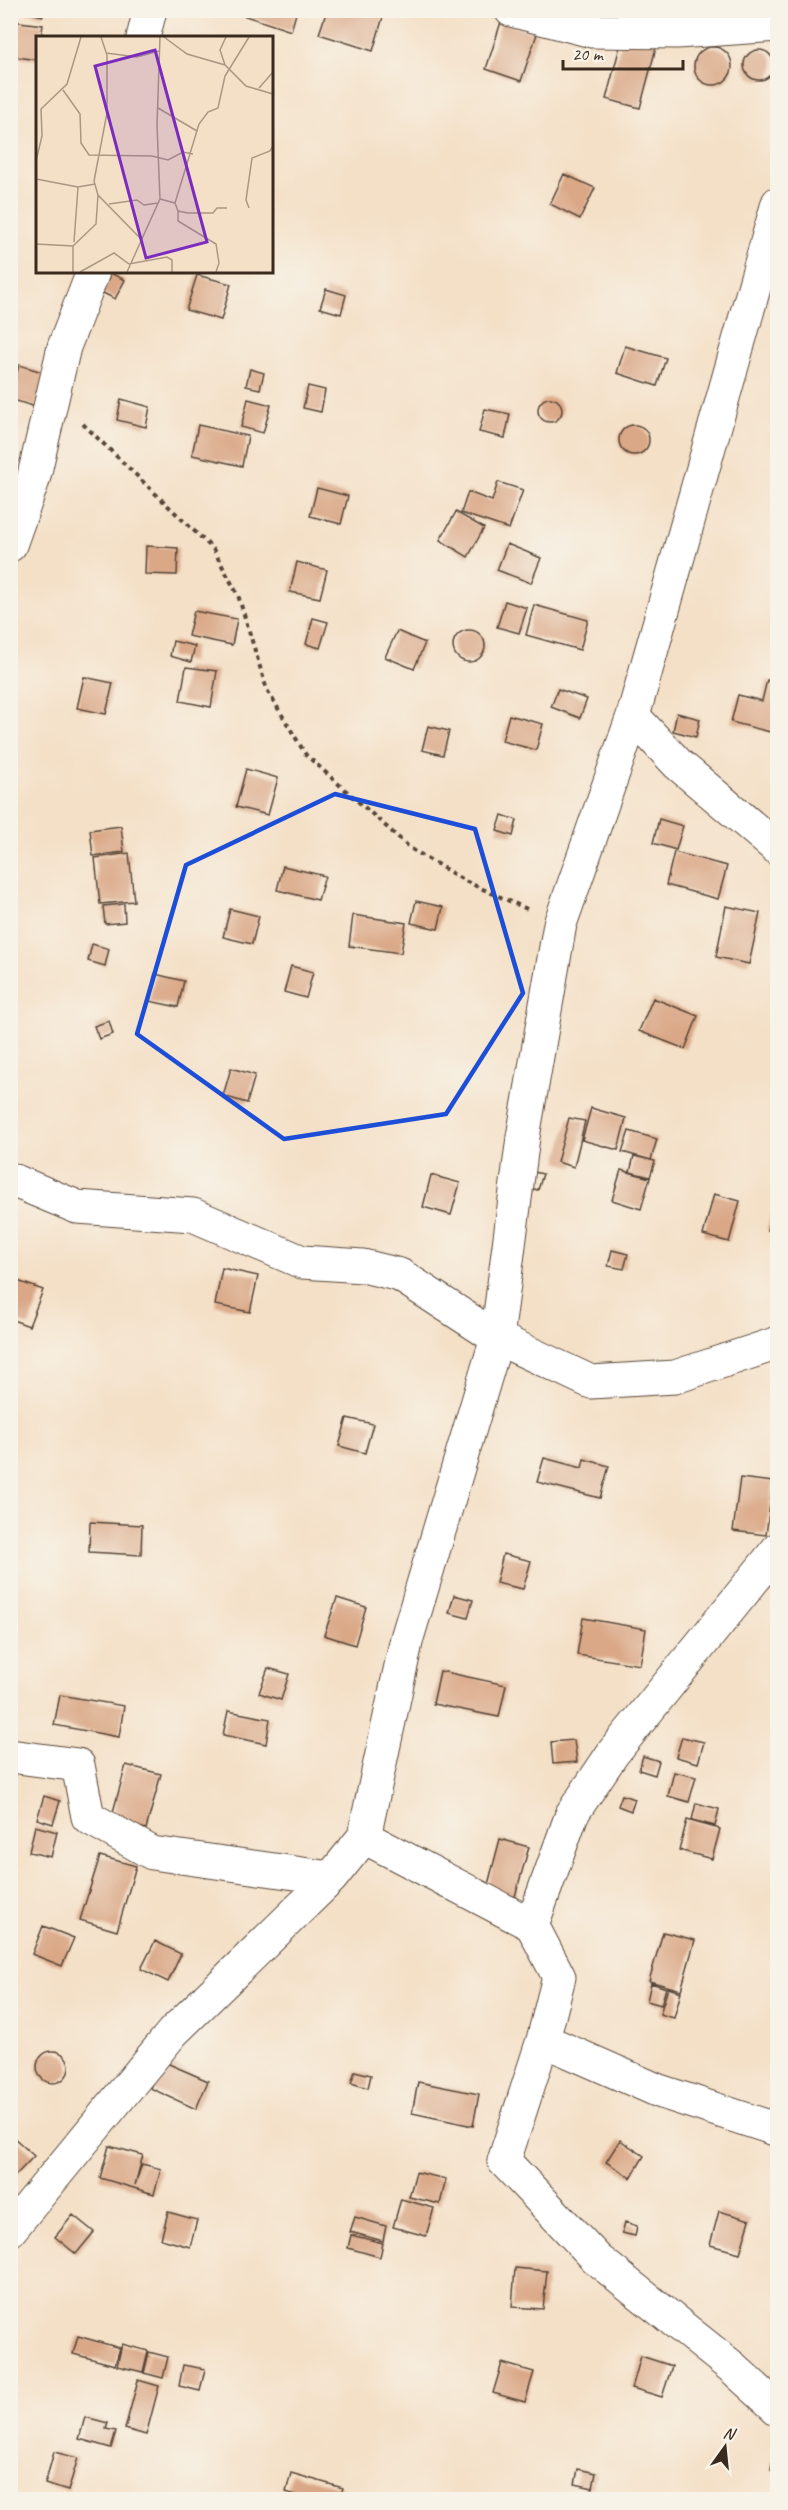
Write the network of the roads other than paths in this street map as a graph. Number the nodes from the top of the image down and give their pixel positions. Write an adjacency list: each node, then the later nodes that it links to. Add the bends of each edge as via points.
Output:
1 (150, 10): 4 (street)
2 (511, 10): 3 (street, via 592,31 677,32)
3 (777, 25)
4 (144, 36)
5 (777, 203): 8 (street)
6 (93, 273): 7 (street, via 64,347 33,480)
7 (10, 545)
8 (633, 716): 9 (street, via 678,764); 11 (street, via 560,924 523,1137)
9 (777, 849)
10 (10, 1179): 11 (street, via 77,1207 193,1215 302,1262 363,1266 400,1275)
11 (497, 1338): 12 (street, via 591,1382 675,1377); 15 (street, via 407,1638)
12 (777, 1343)
13 (777, 1549): 17 (street, via 613,1753 572,1814)
14 (10, 1756): 16 (street, via 78,1764 88,1817 152,1853)
15 (364, 1837): 16 (street); 17 (street)
16 (331, 1878): 20 (street, via 173,2031)
17 (532, 1925): 18 (street, via 559,1977)
18 (543, 2040): 19 (street, via 659,2091); 21 (street, via 504,2161 598,2260 732,2367)
19 (777, 2130)
20 (10, 2230)
21 (777, 2409)

